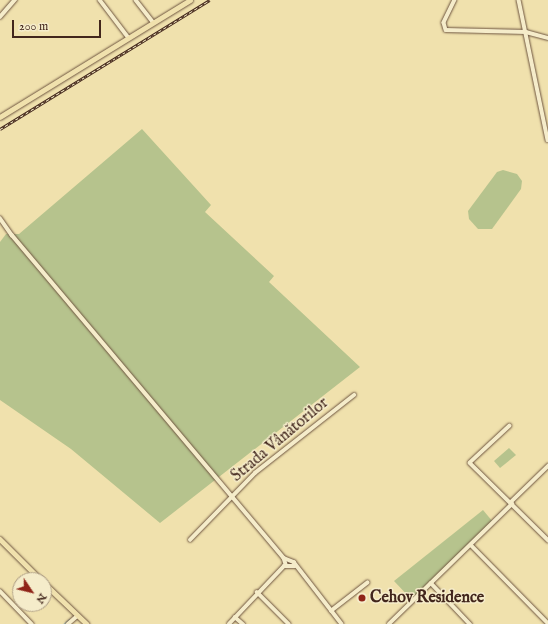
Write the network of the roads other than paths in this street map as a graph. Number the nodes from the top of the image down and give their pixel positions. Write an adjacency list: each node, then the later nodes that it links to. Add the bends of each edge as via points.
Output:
1 (15, 0): 7 (street)
2 (100, 0): 10 (street)
3 (136, 0): 8 (street)
4 (455, 0): 9 (street, via 444,23 446,30)
5 (519, 0): 9 (street)
6 (187, 1): 8 (main road)
7 (0, 17)
8 (154, 24): 10 (main road)
9 (526, 32): 11 (street); 13 (street)
10 (129, 38): 12 (main road)
11 (548, 38)
12 (0, 117)
13 (548, 140)
14 (0, 218): 15 (street)
15 (2, 225): 19 (street)
16 (354, 395): 19 (street, Strada Vânătorilor, via 255,473 239,487)
17 (510, 426): 20 (street, via 470,463)
18 (548, 466): 20 (street)
19 (233, 497): 22 (street, Strada Vânătorilor); 26 (street)
20 (512, 503): 23 (street); 25 (street)
21 (0, 539): 30 (main road)
22 (190, 540)
23 (548, 540)
24 (0, 544): 29 (main road)
25 (471, 545): 32 (street); 41 (street)
26 (284, 558): 27 (street); 28 (street, via 292,560)
27 (286, 564): 28 (street); 35 (street)
28 (295, 566): 37 (street)
29 (29, 572)
30 (33, 572)
31 (367, 583): 37 (street)
32 (431, 584): 40 (street); 50 (street)
33 (0, 591): 42 (street)
34 (52, 591): 45 (main road)
35 (257, 592): 39 (street); 48 (street)
36 (52, 594): 38 (main road)
37 (331, 611): 49 (street)
38 (76, 617): 43 (street); 44 (main road)
39 (235, 617): 46 (street); 47 (street)
40 (391, 623)
41 (548, 623)
42 (32, 624)
43 (68, 624)
44 (83, 624)
45 (87, 624)
46 (229, 624)
47 (243, 624)
48 (289, 624)
49 (342, 624)
50 (470, 624)

